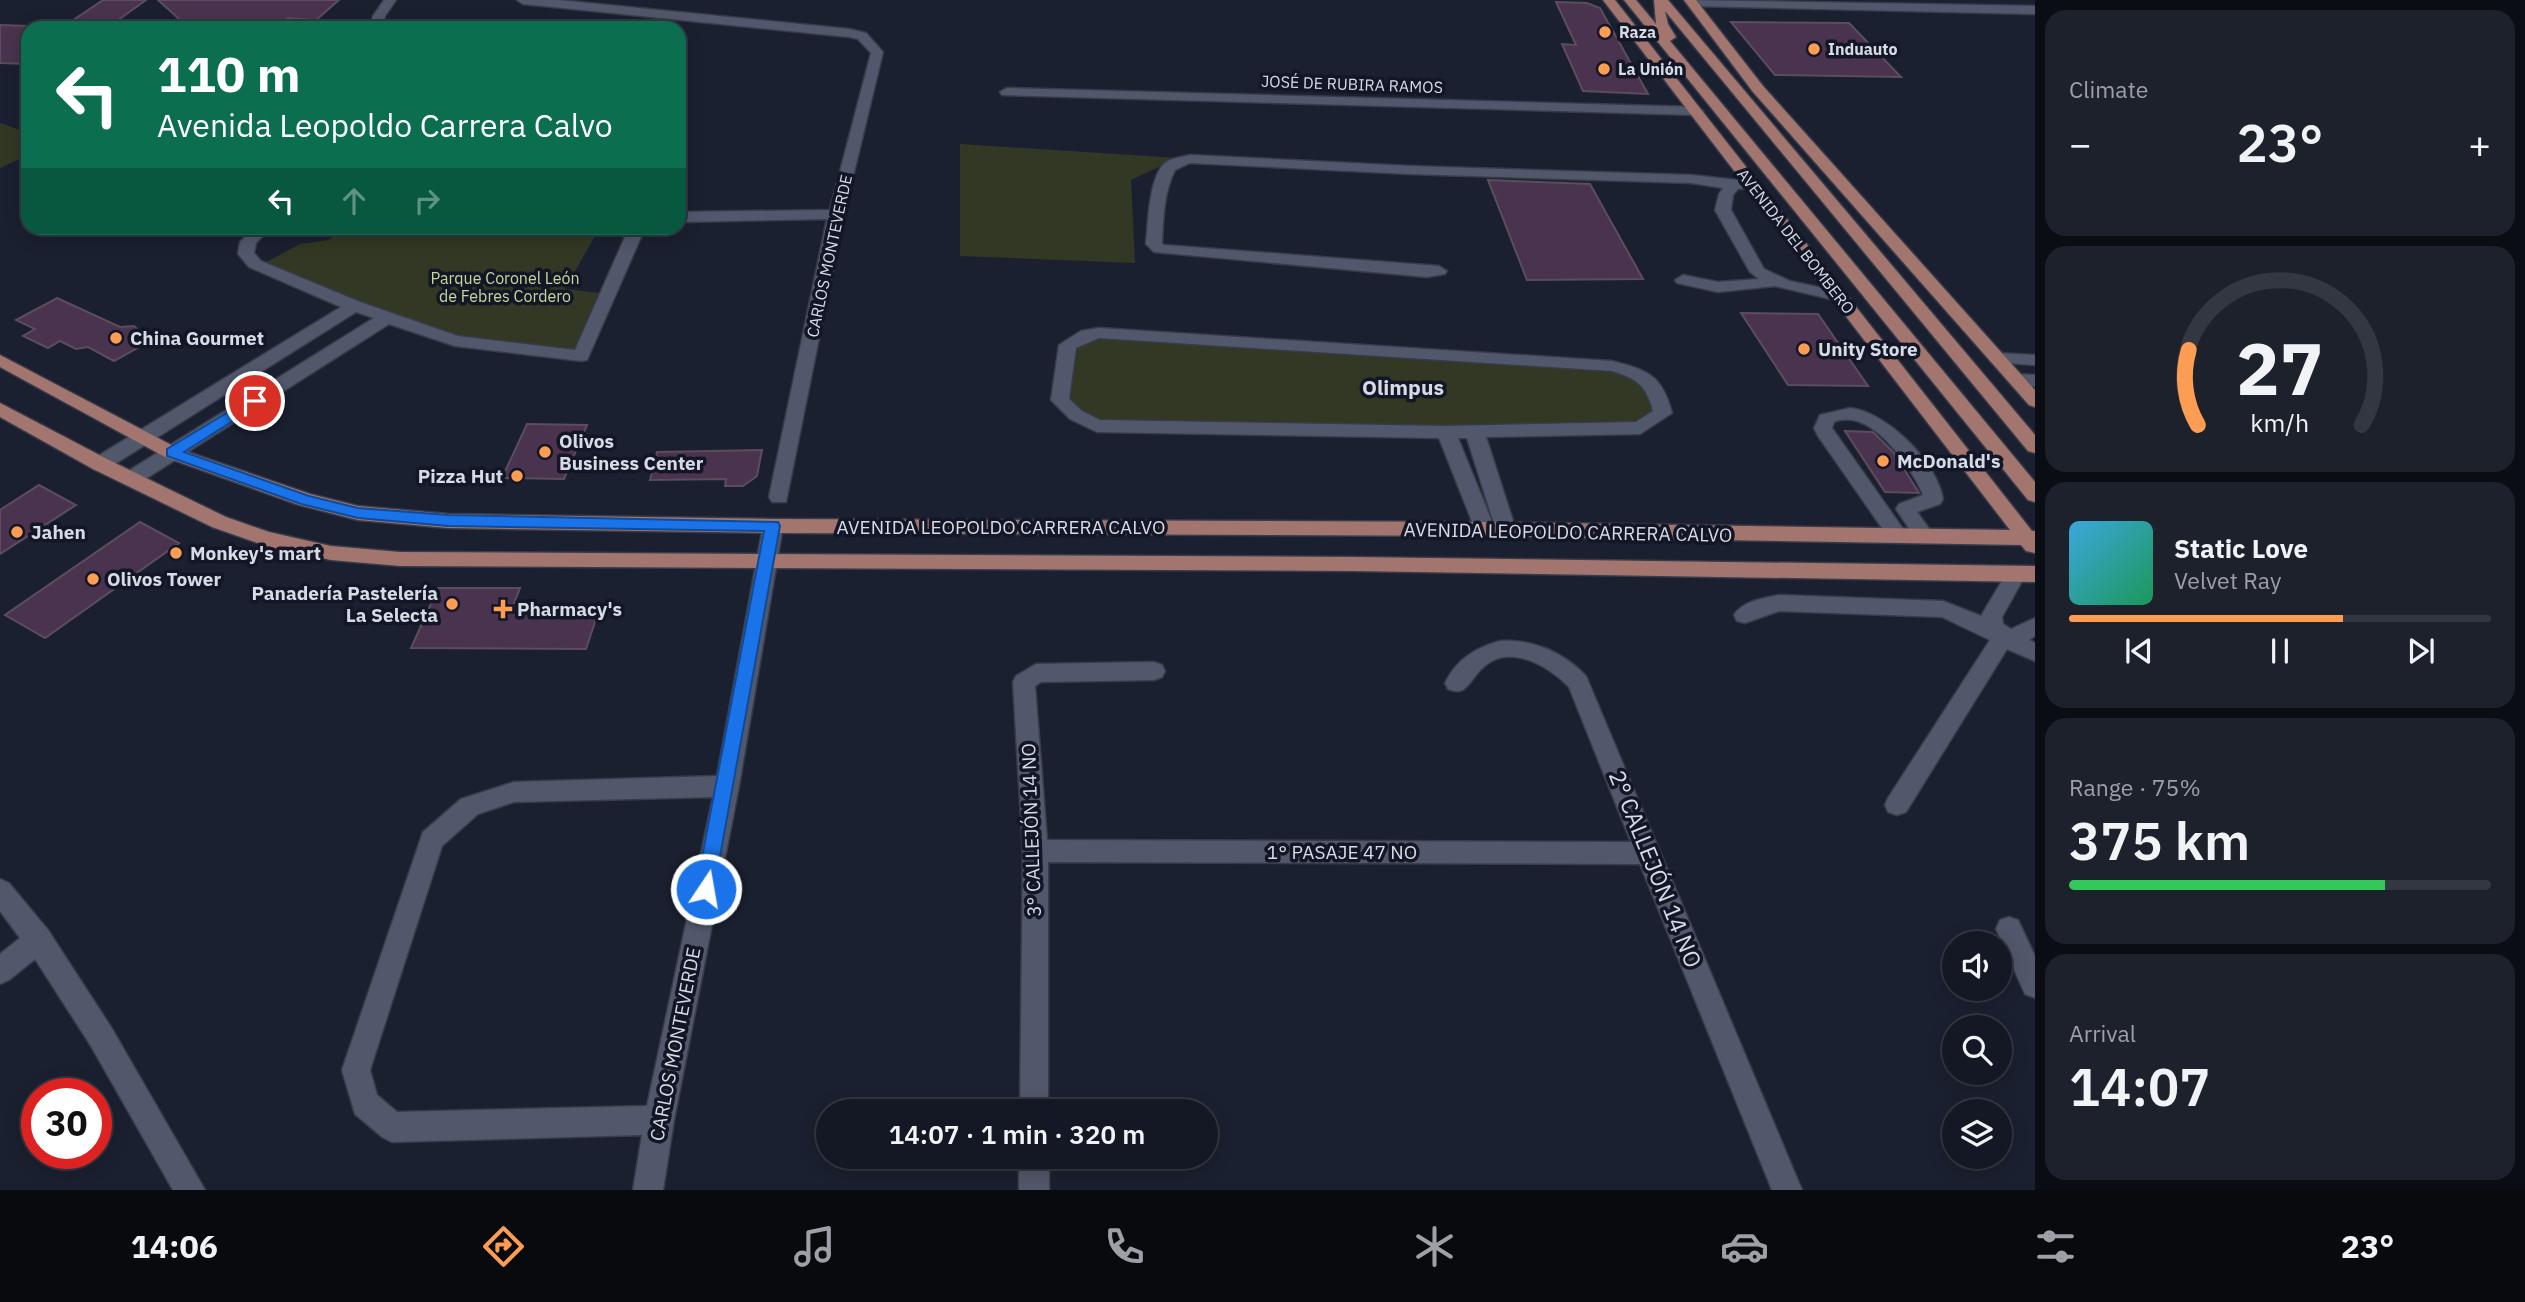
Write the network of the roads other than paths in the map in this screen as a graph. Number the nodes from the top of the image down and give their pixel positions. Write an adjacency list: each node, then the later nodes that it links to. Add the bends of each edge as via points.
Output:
1 (390, 0): 11 (street)
2 (523, 0): 18 (street, CARLOS MONTEVERDE, via 862,36 877,52)
3 (1609, 0): 13 (main road, AVENIDA DEL BOMBERO)
4 (1630, 0): 12 (main road, AVENIDA DEL BOMBERO)
5 (1661, 0): 14 (main road); 37 (main road); 41 (main road, via 1661,23 1691,64)
6 (1691, 1): 7 (street); 9 (main road)
7 (1876, 3): 8 (street)
8 (2035, 10)
9 (1701, 13): 10 (street); 14 (main road)
10 (2035, 20)
11 (378, 21)
12 (1670, 52): 13 (main road); 42 (main road, AVENIDA DEL BOMBERO)
13 (1679, 89): 16 (main road, AVENIDA DEL BOMBERO)
14 (1758, 89): 28 (main road)
15 (1007, 92): 16 (street, JOSÉ DE RUBIRA RAMOS)
16 (1696, 111): 17 (main road, AVENIDA DEL BOMBERO)
17 (1743, 185): 22 (street, via 1691,178 1190,159 1172,164 1166,171 1154,244 1160,249); 24 (street, via 1726,194 1723,211 1758,272); 25 (main road, AVENIDA DEL BOMBERO)
18 (836, 214): 19 (street); 43 (street, CARLOS MONTEVERDE)
19 (686, 217)
20 (255, 235): 26 (street, via 246,254 255,264)
21 (634, 235): 27 (street, via 581,356 455,341)
22 (1438, 271)
23 (1683, 280): 24 (street, via 1719,288)
24 (1777, 281): 25 (street)
25 (1839, 296): 49 (main road, AVENIDA DEL BOMBERO)
26 (354, 306): 27 (street); 36 (street)
27 (386, 318): 38 (street)
28 (1997, 358): 30 (street); 31 (main road)
29 (0, 359): 36 (main road, AVENIDA LEOPOLDO CARRERA CALVO)
30 (2035, 360)
31 (2026, 381): 32 (main road)
32 (2035, 401)
33 (1, 411): 39 (main road, AVENIDA LEOPOLDO CARRERA CALVO)
34 (1446, 432): 35 (street); 35 (street, via 1097,426 1060,400 1068,345 1099,333 1612,366 1637,372 1657,389 1663,413 1640,428); 45 (street)
35 (1475, 432): 46 (street)
36 (142, 438): 38 (main road, AVENIDA LEOPOLDO CARRERA CALVO); 39 (street)
37 (2035, 447)
38 (172, 453): 40 (street); 44 (main road, AVENIDA LEOPOLDO CARRERA CALVO, via 306,500 358,513 448,521)
39 (100, 464): 40 (main road, AVENIDA LEOPOLDO CARRERA CALVO)
40 (132, 478): 50 (main road, AVENIDA LEOPOLDO CARRERA CALVO, via 219,522 266,539 331,553 400,559)
41 (2035, 483)
42 (2035, 495)
43 (779, 497)
44 (773, 526): 45 (main road, AVENIDA LEOPOLDO CARRERA CALVO); 50 (street, CARLOS MONTEVERDE)
45 (1485, 529): 46 (main road, AVENIDA LEOPOLDO CARRERA CALVO)
46 (1506, 530): 47 (main road, AVENIDA LEOPOLDO CARRERA CALVO)
47 (1898, 536): 48 (main road, AVENIDA LEOPOLDO CARRERA CALVO); 48 (street, via 1827,436 1823,428 1826,419 1838,414 1863,416 1892,437 1932,488 1933,499 1906,509)
48 (1925, 537): 49 (main road, AVENIDA LEOPOLDO CARRERA CALVO)
49 (2032, 541)
50 (765, 561): 51 (main road, AVENIDA LEOPOLDO CARRERA CALVO); 58 (street, CARLOS MONTEVERDE)
51 (2026, 574): 54 (street, via 1991,617)
52 (1745, 615): 54 (street, via 1779,603 1943,609)
53 (2035, 626): 54 (street, via 2014,638)
54 (2003, 637): 55 (street); 59 (street)
55 (2035, 653)
56 (1154, 671): 60 (street, 3° CALLEJÓN 14 NO, via 1036,673 1024,682)
57 (1456, 683): 61 (street, 2° CALLEJÓN 14 NO, via 1475,661 1505,650 1545,655 1566,667 1578,682)
58 (727, 786): 68 (street, CARLOS MONTEVERDE); 68 (street, via 513,792 470,806 432,840 356,1070 365,1104 392,1127)
59 (1898, 805)
60 (1035, 850): 61 (street, 1° PASAJE 47 NO); 67 (street, 3° CALLEJÓN 14 NO)
61 (1648, 853): 73 (street, 2° CALLEJÓN 14 NO)
62 (0, 891): 64 (street)
63 (2008, 929): 66 (street)
64 (39, 939): 65 (street); 70 (street, via 124,1072)
65 (0, 971)
66 (2035, 985)
67 (1034, 1099)
68 (659, 1120): 71 (street, CARLOS MONTEVERDE)
69 (1034, 1169): 72 (street)
70 (190, 1190)
71 (648, 1190)
72 (1034, 1190)
73 (1787, 1190)

